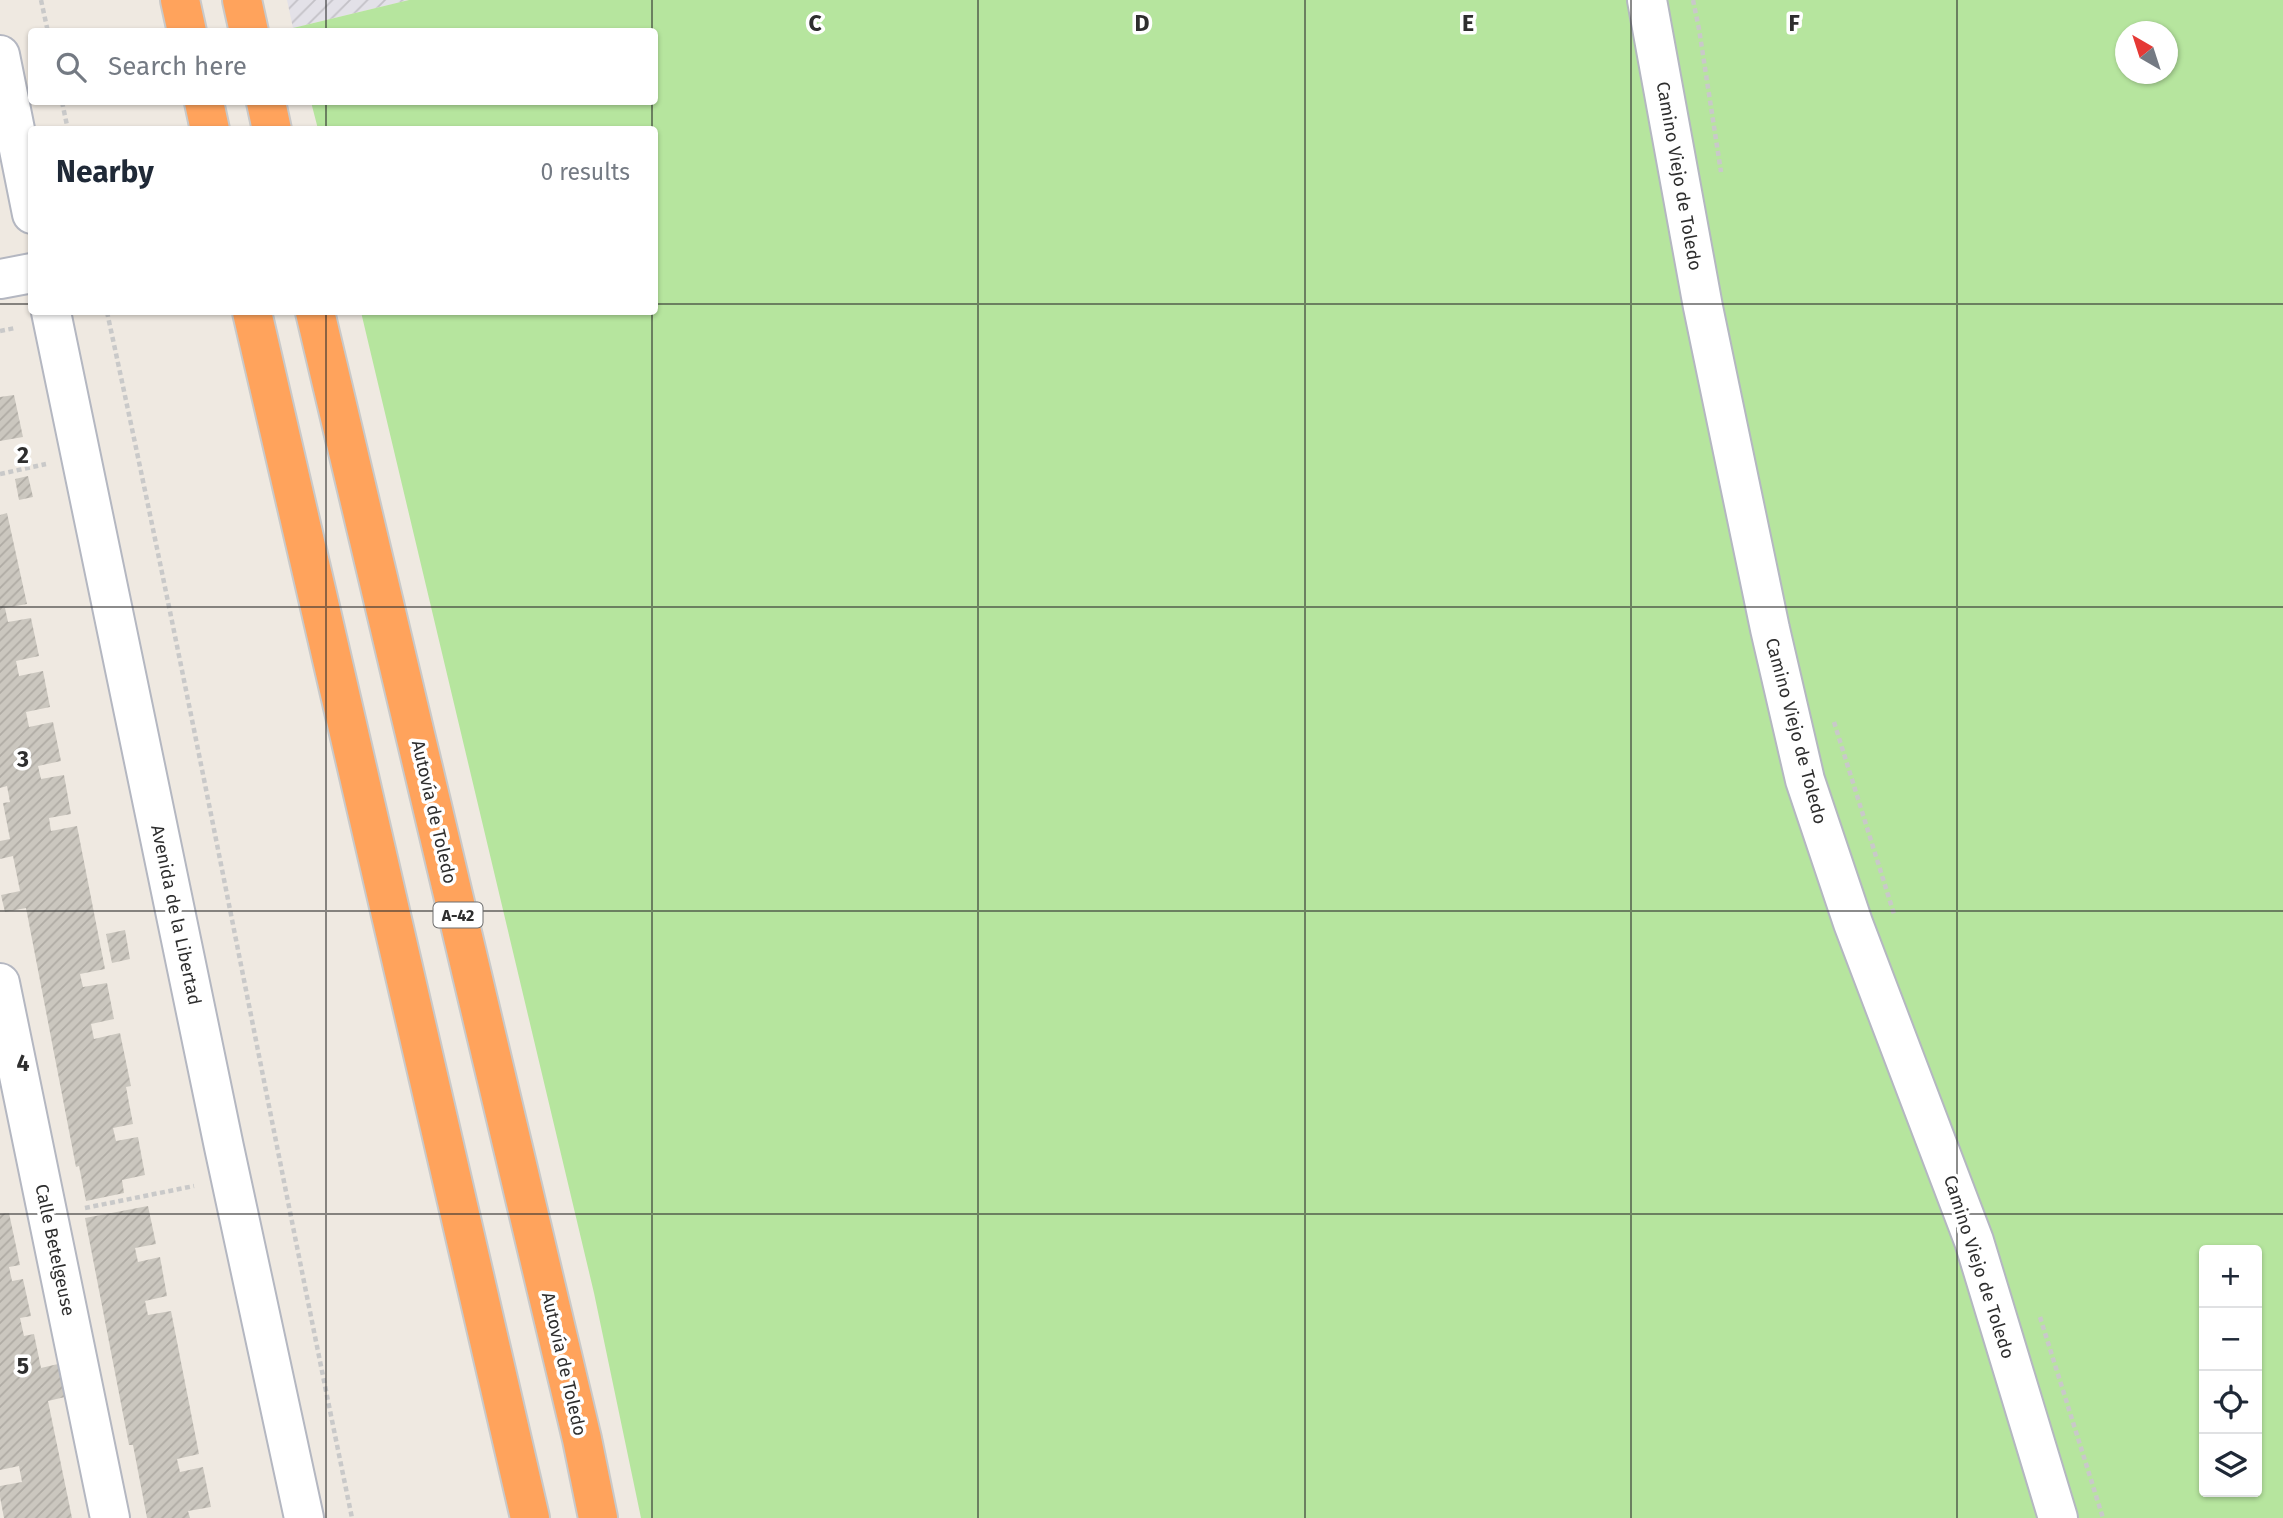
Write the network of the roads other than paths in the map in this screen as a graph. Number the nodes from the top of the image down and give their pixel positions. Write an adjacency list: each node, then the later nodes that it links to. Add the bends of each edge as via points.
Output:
1 (180, 0): 4 (highway)
2 (242, 0): 5 (highway)
3 (1647, 0): 24 (street, Camino Viejo de Toledo, via 1703,307 1805,780 1853,923 1974,1241)
4 (186, 28)
5 (248, 28)
6 (0, 55): 11 (street)
7 (205, 105): 9 (highway)
8 (267, 105): 10 (highway)
9 (209, 126)
10 (271, 126)
11 (28, 194)
12 (28, 274): 13 (street)
13 (0, 279)
14 (253, 315): 18 (highway)
15 (316, 315): 23 (highway, Autovía de Toledo / A-42)
16 (35, 319): 20 (street, Avenida de la Libertad)
17 (0, 983): 19 (street, Calle Betelgeuse)
18 (517, 1454): 21 (highway); 22 (highway)
19 (110, 1518)
20 (304, 1518)
21 (517, 1518)
22 (530, 1518)
23 (598, 1518)
24 (2058, 1518)

